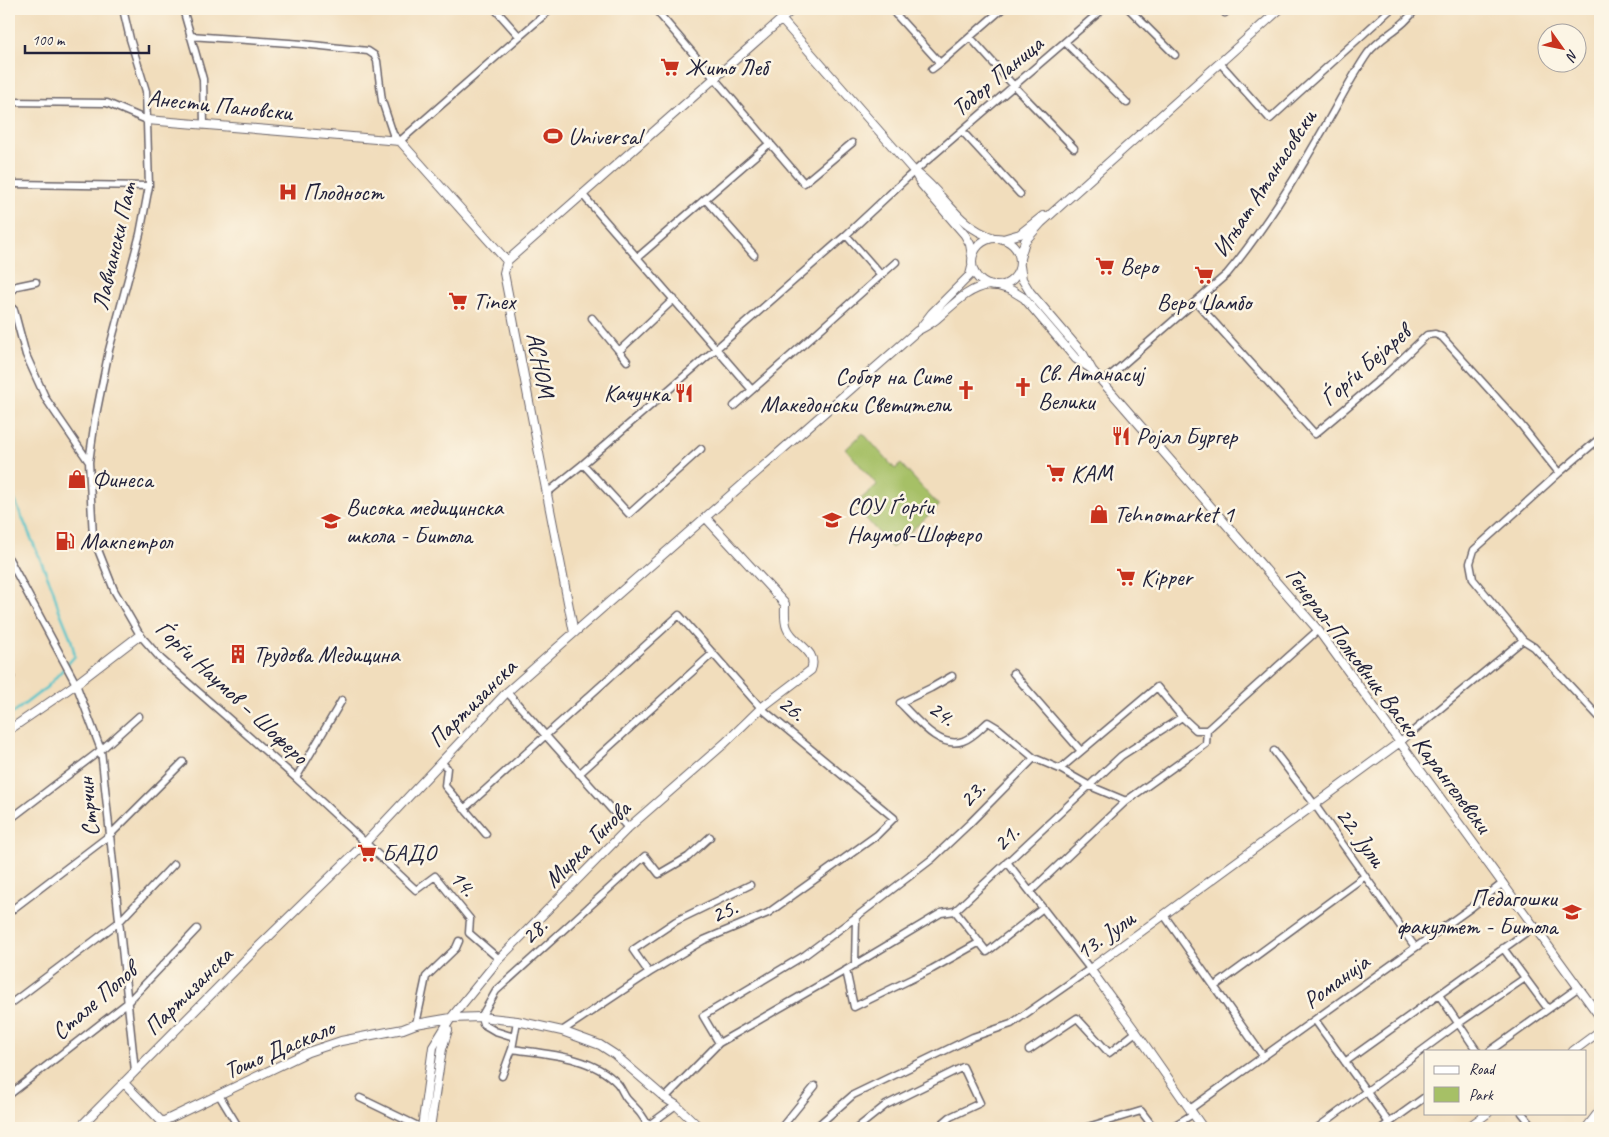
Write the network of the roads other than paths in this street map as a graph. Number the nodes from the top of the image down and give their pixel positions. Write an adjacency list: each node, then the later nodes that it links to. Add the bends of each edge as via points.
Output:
1 (123, 9): 29 (street, Лавчански Пат, via 146,91)
2 (183, 9): 17 (street)
3 (495, 9): 18 (street)
4 (551, 9): 18 (street)
5 (655, 9): 25 (street)
6 (793, 9): 16 (street)
7 (891, 9): 15 (street)
8 (904, 9): 15 (street)
9 (1002, 9): 19 (street)
10 (1104, 9): 20 (street, Тодор Паница)
11 (1128, 9): 21 (street)
12 (1280, 9): 23 (street)
13 (1391, 9): 23 (street, Игњат Атанасовски, via 1270,119)
14 (1415, 9): 56 (street, Игњат Атанасовски, via 1370,51 1253,242 1227,274)
15 (896, 15): 22 (street)
16 (781, 19): 25 (street); 36 (street, Генерал-Полковник Васко Карангелевски)
17 (190, 36): 30 (street, via 203,79); 32 (street, via 368,51 377,61 382,101 393,134)
18 (519, 36): 32 (street)
19 (970, 37): 22 (street); 26 (street)
20 (1066, 43): 26 (street, Тодор Паница); 28 (street)
21 (1175, 55)
22 (940, 63): 24 (street)
23 (1220, 63): 41 (street)
24 (932, 70)
25 (713, 77): 33 (street); 39 (street)
26 (1014, 86): 31 (street, Тодор Паница); 35 (street)
27 (9, 102): 29 (street, Анести Пановски, via 107,103)
28 (1127, 103)
29 (147, 120): 30 (street, Анести Пановски); 38 (street, Лавчански Пат)
30 (204, 125): 32 (street, Анести Пановски)
31 (962, 131): 36 (street, Тодор Паница); 40 (street)
32 (400, 141): 47 (street)
33 (770, 143): 34 (street, via 804,183); 42 (street)
34 (852, 144)
35 (1074, 148)
36 (914, 171): 43 (street, Тодор Паница); 44 (street, Генерал-Полковник Васко Карангелевски, via 965,223 985,235); 48 (street, Генерал-Полковник Васко Карангелевски, via 966,236)
37 (13, 184): 38 (street)
38 (149, 186): 69 (street, Лавчански Пат, via 102,383)
39 (582, 194): 46 (street); 47 (street)
40 (1020, 194)
41 (1071, 197): 44 (street, via 1020,234); 50 (street, via 1025,242)
42 (705, 200): 45 (street); 46 (street)
43 (846, 235): 51 (street); 60 (street, Тодор Паница)
44 (999, 238): 48 (street, via 981,243); 50 (street, Генерал-Полковник Васко Карангелевски, via 1014,246)
45 (754, 255)
46 (638, 257): 55 (street)
47 (506, 261): 72 (street, АСНОМ, via 504,273)
48 (972, 261): 53 (street, Генерал-Полковник Васко Карангелевски, via 977,277); 59 (street, Партизанска, via 970,275)
49 (896, 262): 51 (street)
50 (1020, 262): 53 (street, via 1012,280); 63 (street, Генерал-Полковник Васко Карангелевски, via 1022,279 1030,292 1083,354)
51 (881, 275): 65 (street)
52 (36, 282): 54 (street, via 17,286)
53 (993, 285): 59 (street, Партизанска, via 979,286); 63 (street, Генерал-Полковник Васко Карангелевски, via 1024,298 1076,358)
54 (9, 294)
55 (674, 300): 60 (street); 61 (street)
56 (1196, 302): 64 (street, Игњат Атанасовски); 71 (street, Ѓорѓи Бејарев, via 1315,434 1427,335 1442,337)
57 (9, 305): 69 (street, via 14,310 26,355 46,398)
58 (592, 318): 61 (street)
59 (917, 331): 73 (street, Партизанска)
60 (717, 348): 65 (street); 70 (street, Тодор Паница)
61 (619, 351): 62 (street)
62 (627, 362)
63 (1092, 370): 64 (street, Генерал-Полковник Васко Карангелевски)
64 (1103, 382): 75 (street, Генерал-Полковник Васко Карангелевски)
65 (752, 390): 66 (street)
66 (734, 406)
67 (1600, 438): 71 (street)
68 (701, 449): 70 (street, via 629,514)
69 (89, 462): 77 (street, Ѓорѓи Наумов – Шоферо, via 93,537 114,590)
70 (583, 464): 72 (street, Тодор Паница)
71 (1559, 473): 78 (street, via 1474,550 1470,563 1473,579)
72 (547, 493): 76 (street, АСНОМ)
73 (706, 518): 76 (street, Партизанска); 85 (street, Мирка Гинова, via 785,604 787,630 812,657 810,670)
74 (9, 558): 82 (street, Стрчин)
75 (1318, 630): 90 (street); 92 (street, Генерал-Полковник Васко Карангелевски)
76 (574, 633): 83 (street, Партизанска)
77 (140, 635): 82 (street); 101 (street, Ѓорѓи Наумов – Шоферо, via 161,659)
78 (1523, 640): 88 (street, via 1534,647); 92 (street)
79 (713, 653): 85 (street, 26.); 91 (street, 26., via 680,615); 100 (street)
80 (1013, 673): 94 (street)
81 (952, 676): 96 (street, 24., via 900,703 935,736 950,743 964,741 988,722)
82 (76, 684): 89 (street); 93 (street, Стрчин)
83 (506, 692): 91 (street); 98 (street, Партизанска)
84 (342, 700): 101 (street)
85 (761, 708): 106 (street, 26.); 108 (street, Мирка Гинова)
86 (139, 716): 93 (street)
87 (1182, 717): 90 (street, via 1196,730); 94 (street, via 1157,687); 102 (street, 21., via 1121,756)
88 (1600, 718)
89 (9, 730)
90 (1207, 730): 103 (street, via 1206,744)
91 (545, 736): 100 (street); 105 (street)
92 (1400, 742): 104 (street, 13. Јули); 116 (street, Генерал-Полковник Васко Карангелевски)
93 (101, 750): 107 (street); 109 (street, Стрчин)
94 (1080, 751): 99 (street)
95 (1274, 751): 104 (street, 22. Јули)
96 (1034, 758): 99 (street); 123 (street, 23., via 932,859)
97 (183, 762): 109 (street)
98 (441, 762): 105 (street, via 447,768 445,786); 112 (street, Партизанска)
99 (1060, 769): 102 (street)
100 (579, 774): 108 (street)
101 (296, 778): 112 (street, Ѓорѓи Наумов – Шоферо)
102 (1090, 786): 103 (street); 113 (street, 21.)
103 (1126, 801): 118 (street)
104 (1315, 805): 115 (street, 22. Јули); 122 (street, 13. Јули)
105 (464, 809): 110 (street)
106 (894, 818): 135 (street, 25., via 877,835 768,913 704,940)
107 (9, 820)
108 (628, 828): 131 (street, Мирка Гинова)
109 (110, 834): 121 (street); 124 (street, Стрчин)
110 (486, 834)
111 (710, 836): 145 (street, 28., via 688,856 659,874 645,856 496,991)
112 (364, 843): 131 (street, 14., via 416,890 435,876 470,919 468,933); 164 (street, Партизанска)
113 (1007, 862): 118 (street); 120 (street, 21.)
114 (174, 864): 124 (street)
115 (1365, 876): 129 (street, 22. Јули); 137 (street)
116 (1503, 883): 125 (street, Генерал-Полковник Васко Карангелевски); 129 (street, Романија)
117 (750, 885): 135 (street, via 676,921 633,950)
118 (1031, 891): 119 (street)
119 (1043, 908): 128 (street, via 987,952); 133 (street)
120 (956, 911): 128 (street); 132 (street, 21., via 941,913)
121 (9, 912)
122 (1164, 915): 133 (street, 13. Јули); 137 (street)
123 (856, 917): 132 (street); 156 (street, 23., via 805,955 703,1016)
124 (119, 922): 141 (street, Стрчин); 142 (street)
125 (1534, 926): 130 (street); 138 (street, Генерал-Полковник Васко Карангелевски)
126 (197, 929): 141 (street, Стале Попов)
127 (459, 941): 151 (street, via 456,948 426,977)
128 (980, 942): 134 (street, via 854,1007)
129 (1415, 947): 148 (street, Романија)
130 (1503, 948): 136 (street); 140 (street)
131 (498, 959): 147 (street, Мирка Гинова)
132 (854, 965): 134 (street, 21.)
133 (1090, 969): 154 (street); 188 (street, 13. Јули, via 1011,1024 973,1037 853,1095)
134 (846, 970): 156 (street, 21.)
135 (649, 972): 152 (street, 25.)
136 (1525, 978): 144 (street); 150 (street)
137 (1215, 986): 162 (street)
138 (1579, 987): 139 (street, Генерал-Полковник Васко Карангелевски); 144 (street)
139 (1585, 994): 143 (street, Генерал-Полковник Васко Карангелевски); 146 (street, Генерал-Полковник Васко Карангелевски)
140 (1439, 995): 150 (street); 163 (street)
141 (127, 1003): 164 (street, Стрчин); 169 (street, Стале Попов)
142 (9, 1005)
143 (1600, 1006)
144 (1548, 1009): 160 (street)
145 (481, 1017): 147 (street, Тошо Даскало); 149 (street, Тошо Даскало); 155 (street, via 483,1024)
146 (1600, 1017)
147 (451, 1018): 151 (street, Тошо Даскало); 184 (street, Мирка Гинова, via 433,1047); 185 (street, via 442,1048)
148 (1315, 1020): 162 (street, Романија); 163 (street)
149 (517, 1021): 152 (street, Тошо Даскало); 155 (street)
150 (1458, 1023): 159 (street); 168 (street)
151 (416, 1024): 170 (street, Тошо Даскало, via 308,1052)
152 (562, 1031): 172 (street, Тошо Даскало, via 614,1054)
153 (1600, 1031): 161 (street)
154 (1136, 1032): 158 (street, via 1109,1053 1077,1018); 175 (street)
155 (514, 1037): 157 (street)
156 (719, 1043): 172 (street, 21.)
157 (512, 1049): 165 (street); 181 (street, via 555,1055 598,1068 617,1083 641,1113)
158 (1029, 1050)
159 (1476, 1050)
160 (1491, 1050)
161 (1574, 1050)
162 (1263, 1056): 175 (street, Романија)
163 (1344, 1062): 168 (street)
164 (135, 1071): 166 (street, Партизанска)
165 (502, 1076)
166 (124, 1083): 180 (street); 182 (street, Партизанска)
167 (814, 1086): 187 (street)
168 (1367, 1091): 179 (street); 195 (street)
169 (9, 1095)
170 (219, 1095): 180 (street, Тошо Даскало); 183 (street)
171 (360, 1098): 184 (street)
172 (665, 1098): 174 (street, Тошо Даскало)
173 (1424, 1098): 179 (street)
174 (676, 1105): 181 (street); 186 (street, Тошо Даскало)
175 (1192, 1111): 193 (street, Романија); 194 (street)
176 (1600, 1111): 199 (main road)
177 (1487, 1114): 197 (street)
178 (1523, 1114): 198 (street)
179 (1389, 1123): 196 (street)
180 (162, 1125)
181 (646, 1127)
182 (79, 1128)
183 (239, 1128)
184 (422, 1128)
185 (430, 1128)
186 (700, 1128)
187 (781, 1128)
188 (815, 1128)
189 (857, 1128): 190 (street, via 886,1105 962,1067 980,1103 950,1117)
190 (937, 1128)
191 (1084, 1128): 192 (street, via 1141,1111)
192 (1154, 1128)
193 (1170, 1128)
194 (1203, 1128)
195 (1317, 1128)
196 (1382, 1128)
197 (1468, 1128)
198 (1534, 1128)
199 (1588, 1128)

